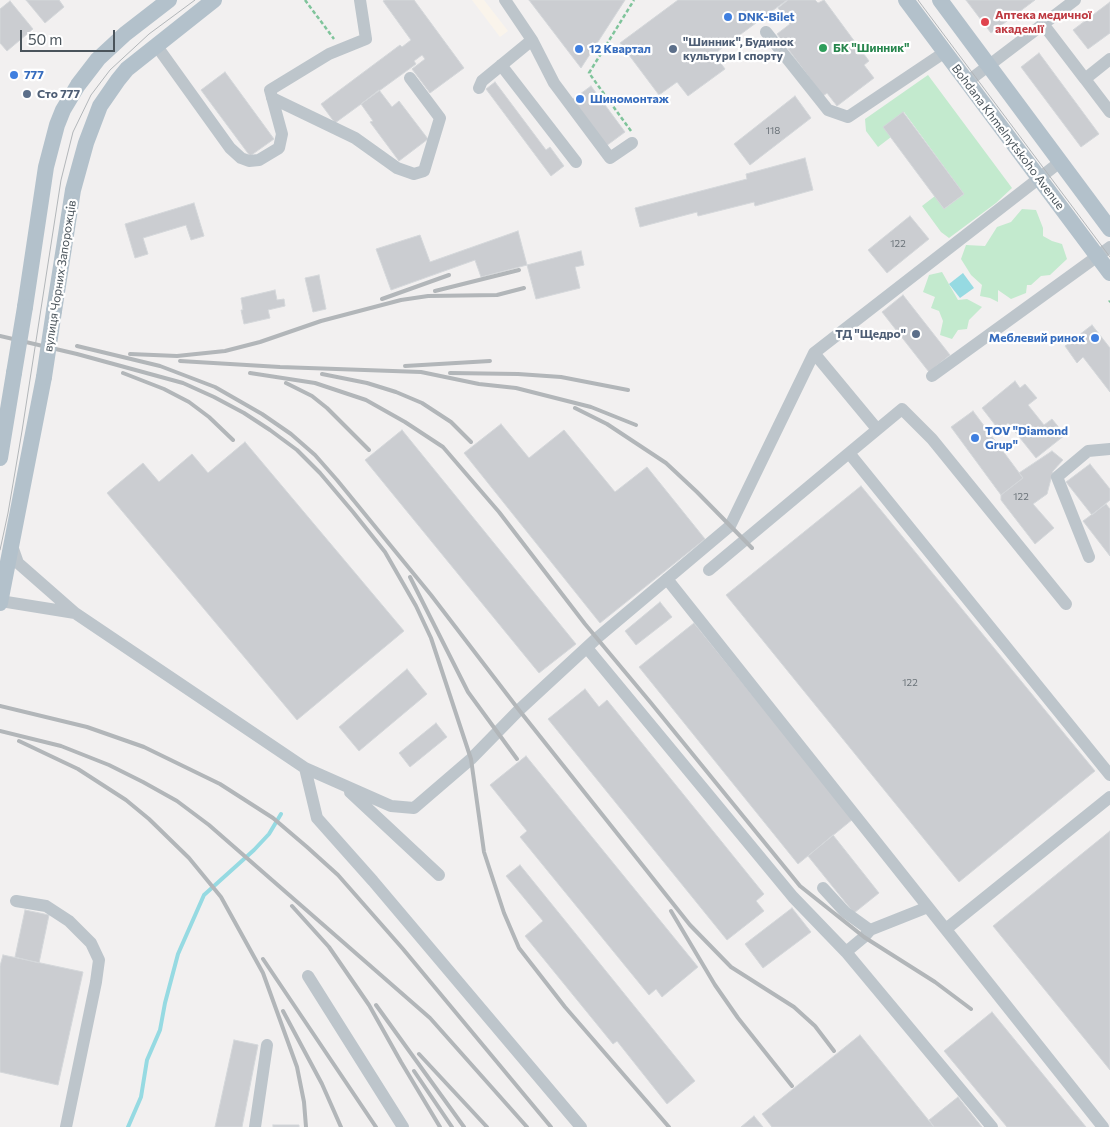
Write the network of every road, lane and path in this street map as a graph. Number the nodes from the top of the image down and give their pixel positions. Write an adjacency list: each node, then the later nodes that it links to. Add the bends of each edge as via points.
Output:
1 (169, 0): 37 (main road, bridge, via 104,53 87,72 57,124 46,167)
2 (214, 0): 13 (main road, вулиця Чорних Запорожців)
3 (305, 0): 14 (path)
4 (360, 0): 14 (street, via 366,39)
5 (505, 0): 12 (street)
6 (634, 0): 25 (path, via 589,73 630,131)
7 (906, 0): 15 (main road, Bohdana Khmelnytskoho Avenue)
8 (940, 0): 18 (main road)
9 (1075, 0): 10 (street)
10 (1043, 24): 18 (street); 20 (street)
11 (766, 32): 15 (street, via 828,110 848,117)
12 (532, 40): 17 (street); 25 (street, via 554,83 610,158)
13 (156, 45): 23 (street, via 230,148 241,158 259,160 279,148 282,134); 38 (main road, вулиця Чорних Запорожців, bridge, via 118,80 100,106 79,166)
14 (342, 49): 23 (street, via 270,90)
15 (945, 52): 21 (main road, Bohdana Khmelnytskoho Avenue)
16 (1110, 59): 20 (street)
17 (501, 65): 22 (street); 26 (street)
18 (988, 66): 21 (street); 27 (main road)
19 (410, 78): 23 (street, via 440,118 424,171 414,174 397,168 355,138)
20 (1085, 79): 24 (street)
21 (967, 82): 28 (main road, Bohdana Khmelnytskoho Avenue)
22 (478, 88)
23 (272, 98)
24 (1110, 112)
25 (632, 143)
26 (576, 162)
27 (1060, 162): 28 (street); 29 (main road)
28 (1039, 178): 30 (main road, Bohdana Khmelnytskoho Avenue); 32 (street)
29 (1110, 230)
30 (1104, 252): 31 (main road, Bohdana Khmelnytskoho Avenue); 33 (street)
31 (1110, 273)
32 (814, 353): 34 (street); 41 (street, via 730,526)
33 (932, 376)
34 (878, 430): 36 (street); 43 (street, via 902,409 932,439)
35 (1110, 449): 39 (street, via 1088,451 1057,477)
36 (848, 453): 40 (street); 47 (street)
37 (0, 458)
38 (12, 546): 42 (main road, вулиця Чорних Запорожців); 44 (street, via 18,563)
39 (1089, 557)
40 (709, 570)
41 (667, 579): 45 (street); 53 (street)
42 (0, 602): 44 (street)
43 (1066, 604)
44 (75, 613): 46 (street)
45 (587, 648): 48 (street, via 471,759 414,808 391,806); 56 (street, via 793,897)
46 (305, 768): 48 (street); 62 (street, via 317,818)
47 (1110, 776)
48 (344, 786): 50 (street)
49 (1110, 797): 54 (street)
50 (439, 875)
51 (822, 888): 55 (street, via 845,912)
52 (16, 902): 59 (street, via 46,906 69,922 91,943 99,960)
53 (928, 908): 54 (street); 55 (street)
54 (946, 929): 64 (street)
55 (870, 930): 56 (street)
56 (846, 952): 63 (street)
57 (308, 976): 61 (street)
58 (267, 1045): 60 (street)
59 (66, 1127)
60 (255, 1127)
61 (402, 1127)
62 (581, 1127)
63 (992, 1127)
64 (1103, 1127)

